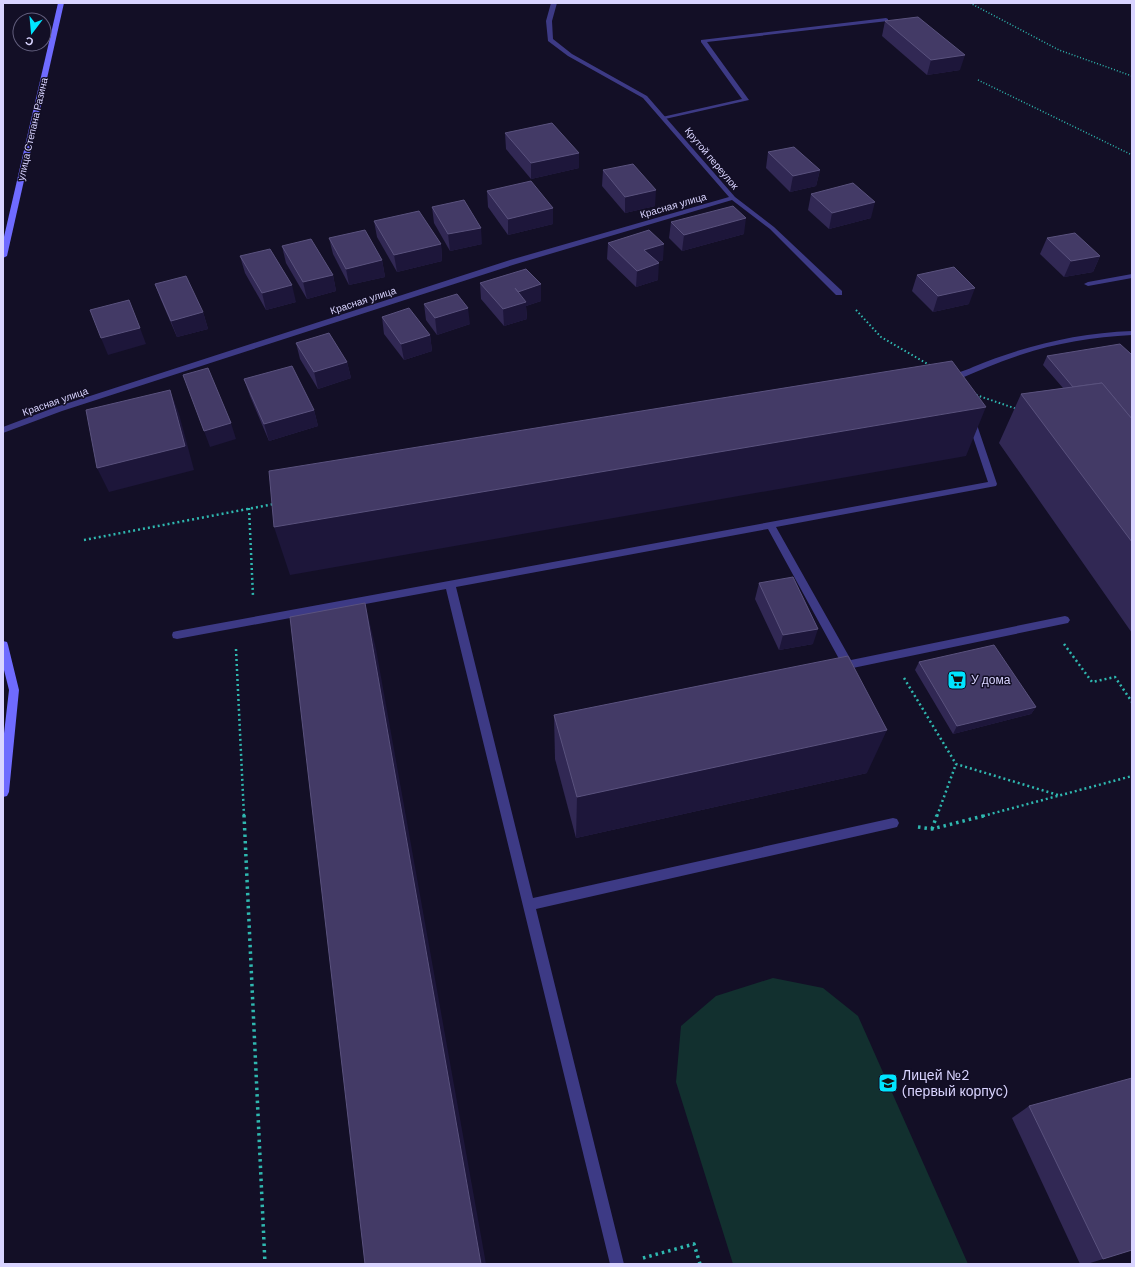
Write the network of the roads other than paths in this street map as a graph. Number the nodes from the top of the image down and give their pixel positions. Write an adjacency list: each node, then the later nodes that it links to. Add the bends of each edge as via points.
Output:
1 (61, 3): 6 (main road, улица Степана Разина)
2 (554, 3): 4 (street, Крутой переулок, via 550,21 550,40 570,55 645,97)
3 (886, 20): 4 (street, via 703,41 746,100)
4 (665, 117): 5 (street, Крутой переулок)
5 (733, 198): 9 (street, Крутой переулок, via 772,228); 13 (street, Красная улица, via 513,262 60,409)
6 (3, 256)
7 (1132, 276): 8 (street)
8 (1088, 284)
9 (839, 293)
10 (1132, 333): 11 (street, via 1068,340 1026,350 952,379)
11 (957, 388)
12 (968, 412): 14 (street, via 993,484)
13 (3, 430)
14 (771, 526): 15 (street); 16 (street, via 848,665)
15 (450, 584): 17 (street); 21 (street)
16 (1064, 620)
17 (177, 635)
18 (3, 645): 19 (main road, via 14,690)
19 (3, 792)
20 (893, 823): 21 (street)
21 (529, 905): 22 (street)
22 (617, 1264)

